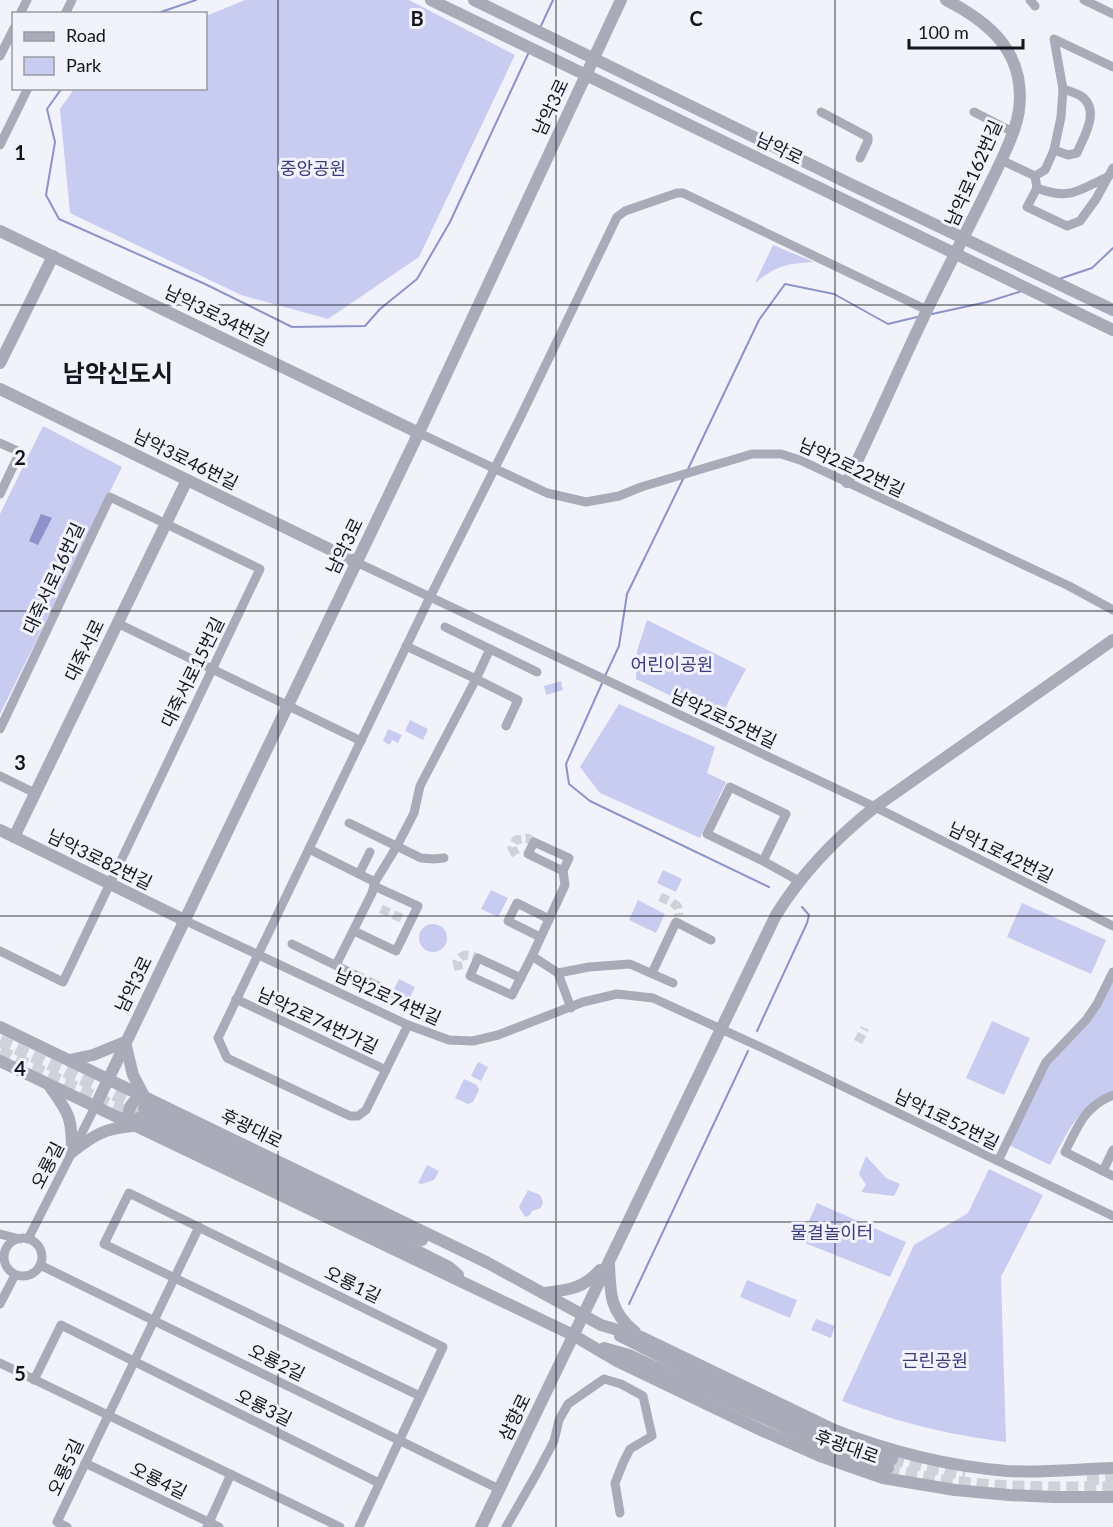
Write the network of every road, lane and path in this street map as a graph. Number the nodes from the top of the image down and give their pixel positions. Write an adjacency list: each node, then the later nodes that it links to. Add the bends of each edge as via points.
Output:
1 (430, 0): 11 (street, 남악로)
2 (474, 0): 9 (street, 남악로)
3 (621, 0): 9 (street, 남악3로)
4 (946, 0): 16 (street, 남악로162번길, via 980,20 1007,50 1020,90)
5 (1084, 0): 6 (street)
6 (1113, 14)
7 (12, 32): 8 (street)
8 (0, 56)
9 (593, 58): 11 (street, 남악3로); 25 (street, 남악로)
10 (1113, 67): 12 (street, via 1054,39)
11 (585, 76): 26 (street, 남악로); 33 (street, 남악3로)
12 (1063, 89): 18 (street); 18 (street, via 1081,96 1090,105 1091,118 1077,153 1068,155)
13 (27, 90): 17 (street)
14 (821, 112): 19 (street, via 868,137)
15 (974, 112): 16 (street)
16 (1013, 132): 20 (street, 남악로162번길)
17 (0, 145)
18 (1054, 150): 22 (street, via 1045,170)
19 (860, 158)
20 (1001, 160): 22 (street); 25 (street, 남악로162번길)
21 (1111, 172): 23 (street, via 1082,191 1063,195); 23 (street, via 1080,221 1067,226 1027,207)
22 (1035, 176): 23 (street)
23 (1036, 188)
24 (0, 231): 27 (street, 남악3로34번길)
25 (963, 239): 26 (street, 남악로162번길); 28 (street, 남악로)
26 (955, 254): 29 (street, 남악로162번길); 30 (street, 남악로)
27 (53, 256): 31 (street); 33 (street, 남악3로34번길)
28 (1113, 310)
29 (926, 311): 35 (street, via 689,195 677,193 625,211 613,224); 37 (street, 남악로162번길)
30 (1113, 330)
31 (0, 363)
32 (0, 388): 36 (street, 남악3로46번길)
33 (418, 433): 35 (street, 남악2로22번길); 40 (street, 남악3로)
34 (0, 443): 38 (street, via 20,452)
35 (495, 469): 37 (street, 남악2로22번길, via 547,493 586,502 619,496 752,454 781,454); 41 (street)
36 (187, 480): 39 (street, 대죽서로); 40 (street, 남악3로46번길)
37 (846, 482): 42 (street, 남악2로22번길)
38 (0, 494)
39 (165, 523): 43 (street, 대죽서로); 48 (street, 대죽서로15번길, via 260,569); 53 (street, 대죽서로16번길, via 110,497)
40 (356, 562): 41 (street, 남악2로52번길); 51 (street, 남악3로)
41 (430, 597): 46 (street); 57 (street, 남악2로52번길)
42 (1113, 610)
43 (117, 623): 48 (street); 56 (street, 대죽서로)
44 (445, 627): 47 (street)
45 (1113, 639): 57 (street, 삼향로)
46 (406, 646): 50 (street); 54 (street)
47 (490, 649): 49 (street); 50 (street)
48 (212, 669): 51 (street); 69 (street, 대죽서로15번길)
49 (537, 672)
50 (476, 679): 52 (street, via 518,700); 61 (street, via 420,786 414,813)
51 (286, 705): 54 (street); 72 (street, 남악3로)
52 (506, 726)
53 (0, 729)
54 (360, 741): 62 (street)
55 (0, 776): 56 (street)
56 (35, 793): 60 (street, 대죽서로)
57 (875, 807): 68 (street, 삼향로, via 834,842); 73 (street, 남악1로42번길)
58 (349, 824): 61 (street)
59 (0, 830): 60 (street, 남악3로82번길)
60 (14, 837): 69 (street, 남악3로82번길)
61 (397, 846): 64 (street, via 421,858); 70 (street)
62 (309, 849): 67 (street); 79 (street)
63 (370, 852): 67 (street)
64 (444, 858)
65 (763, 861): 65 (street, via 707,834 730,787 786,814); 68 (street)
66 (563, 871): 71 (street, via 565,885)
67 (359, 874): 70 (street)
68 (799, 881): 92 (street, 삼향로, via 776,915)
69 (110, 884): 72 (street, 남악3로82번길); 78 (street, 대죽서로15번길, via 63,981)
70 (375, 884): 74 (street); 74 (street, via 418,906 396,951)
71 (549, 919): 75 (street); 75 (street, via 517,903 508,921)
72 (184, 920): 79 (street, 남악2로74번길); 93 (street, 남악3로)
73 (1113, 926)
74 (354, 931): 81 (street)
75 (540, 937): 80 (street)
76 (711, 940): 83 (street, via 677,918)
77 (292, 944): 81 (street)
78 (0, 951)
79 (258, 954): 88 (street, 남악2로74번가길); 90 (street, 남악2로74번길)
80 (532, 956): 84 (street); 85 (street)
81 (336, 965): 87 (street)
82 (1113, 972): 105 (street, via 1086,1020 1046,1062)
83 (652, 973): 84 (street, via 630,964); 86 (street)
84 (558, 974): 89 (street)
85 (520, 978): 85 (street, via 512,995 470,976 478,958)
86 (674, 983)
87 (386, 990)
88 (237, 999): 96 (street, 남악2로74번가길); 96 (street, 남악2로74번가길, via 218,1038 226,1058 350,1116 366,1110)
89 (571, 1008): 90 (street, 남악2로74번길, via 473,1041 449,1040); 92 (street, 남악2로74번길, via 617,994 653,998)
90 (408, 1025): 96 (street, 남악2로74번가길)
91 (0, 1027): 94 (street, 후광대로)
92 (721, 1029): 105 (street, 남악1로52번길); 113 (street, 삼향로)
93 (125, 1042): 94 (street); 97 (street, 남악3로); 100 (street, via 133,1075)
94 (68, 1060): 97 (street, 후광대로)
95 (0, 1061): 98 (street, 후광대로)
96 (386, 1070)
97 (107, 1078): 100 (street, 후광대로); 101 (street, 남악3로)
98 (47, 1084): 101 (street, 후광대로); 104 (street, via 67,1109 72,1126)
99 (1113, 1095): 106 (street, via 1086,1111 1065,1152)
100 (144, 1096): 102 (street, via 129,1107 128,1118); 114 (street, 후광대로)
101 (95, 1107): 102 (street, 후광대로); 104 (street, 오룡길)
102 (139, 1118): 104 (street, via 92,1136); 114 (street, 후광대로, via 451,1254); 123 (street, 후광대로, via 478,1291)
103 (1113, 1150): 106 (street)
104 (72, 1152): 111 (street, 오룡길)
105 (998, 1161): 108 (street, 남악1로52번길)
106 (1103, 1171): 107 (street)
107 (1113, 1176)
108 (1113, 1216)
109 (200, 1227): 117 (street); 117 (street, 오룡1길, via 129,1193 104,1244); 129 (street, 오룡1길, via 443,1347)
110 (0, 1234): 111 (street)
111 (24, 1239): 112 (street, via 11,1242); 115 (street, via 39,1247)
112 (2, 1258): 116 (street)
113 (609, 1260): 118 (street, via 590,1282); 120 (street, 삼향로); 124 (street, via 614,1306 622,1322)
114 (488, 1263): 118 (street, 후광대로)
115 (40, 1265): 116 (street, via 31,1275); 121 (street, 오룡2길)
116 (15, 1275): 119 (street)
117 (174, 1278): 121 (street); 129 (street, 오룡1길)
118 (542, 1293): 120 (street, 후광대로)
119 (0, 1304)
120 (581, 1319): 122 (street, 후광대로); 123 (street, 삼향로)
121 (154, 1320): 126 (street); 131 (street, 오룡2길)
122 (601, 1324): 124 (street, 후광대로); 125 (street, 후광대로, via 775,1414 890,1464 820,1444 629,1355)
123 (573, 1335): 125 (street, 후광대로); 136 (street, 삼향로)
124 (641, 1337): 133 (street, 후광대로, via 832,1429 887,1449 1008,1471)
125 (591, 1344): 137 (street, 후광대로, via 617,1361 763,1431 883,1478 1009,1495)
126 (134, 1361): 128 (street, 오룡3길, via 61,1325); 130 (street); 135 (street, 오룡3길)
127 (0, 1363): 128 (street)
128 (34, 1380): 130 (street)
129 (420, 1396): 131 (street, 오룡1길)
130 (107, 1415): 132 (street, 오룡5길); 134 (street)
131 (399, 1440): 135 (street); 136 (street, 오룡2길)
132 (85, 1463): 139 (street, 오룡4길); 140 (street, 오룡5길, via 57,1522)
133 (1113, 1468)
134 (231, 1474): 139 (street); 142 (street)
135 (379, 1483): 143 (street)
136 (499, 1489): 144 (street, 삼향로)
137 (1113, 1497)
138 (620, 1513): 145 (street, via 615,1483 623,1462 630,1449 652,1436 643,1396 604,1379 568,1404 542,1465)
139 (207, 1525): 141 (street, 오룡4길)
140 (67, 1527)
141 (219, 1527)
142 (340, 1527)
143 (359, 1527)
144 (481, 1527)
145 (506, 1527)

